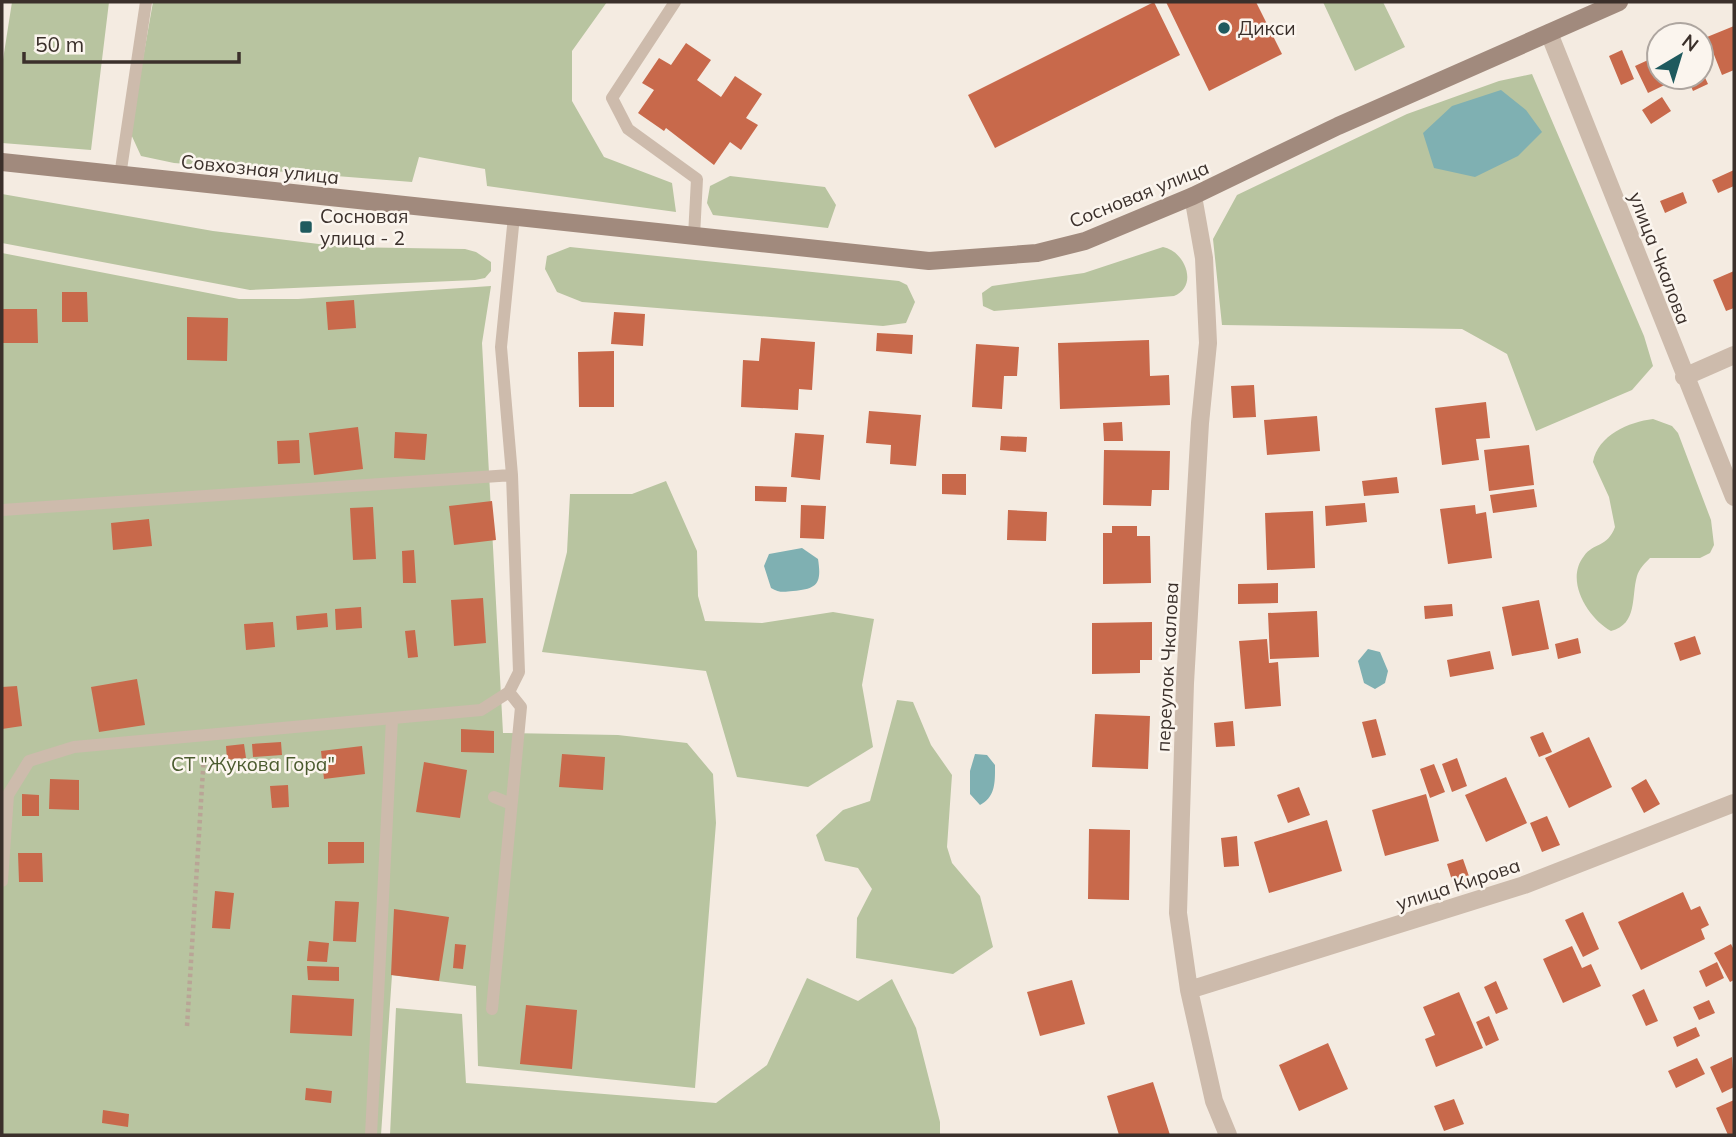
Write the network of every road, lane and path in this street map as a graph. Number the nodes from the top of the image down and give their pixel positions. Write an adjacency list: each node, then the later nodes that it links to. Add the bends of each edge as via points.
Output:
1 (146, 2): 6 (lane)
2 (675, 2): 9 (lane, via 612,98 628,129 697,179)
3 (1619, 2): 4 (street, Сосновая улица)
4 (1549, 33): 7 (street, Сосновая улица, via 1338,126); 11 (street, улица Чкалова)
5 (2, 162): 6 (street, Совхозная улица)
6 (120, 176): 8 (street, Совхозная улица)
7 (1193, 197): 9 (street, Сосновая улица, via 1085,241 1037,253 929,261); 22 (street, переулок Чкалова, via 1204,258 1208,343 1184,710 1178,913)
8 (514, 216): 9 (street, Сосновая улица); 12 (lane, via 501,347)
9 (694, 236)
10 (1734, 355): 11 (street)
11 (1684, 377): 13 (street, улица Чкалова)
12 (512, 475): 14 (lane); 15 (lane, via 519,672)
13 (1734, 497)
14 (2, 510)
15 (509, 692): 16 (lane, via 481,710); 20 (lane, via 522,707)
16 (392, 719): 17 (lane); 25 (lane)
17 (205, 735): 21 (lane, via 74,747 29,761 8,795); 24 (path)
18 (494, 797): 20 (lane)
19 (1734, 803): 22 (street, улица Кирова, via 1524,886)
20 (511, 804): 23 (lane)
21 (2, 881)
22 (1189, 990): 26 (street, переулок Чкалова, via 1214,1101)
23 (492, 1009)
24 (187, 1026)
25 (371, 1135)
26 (1228, 1135)

